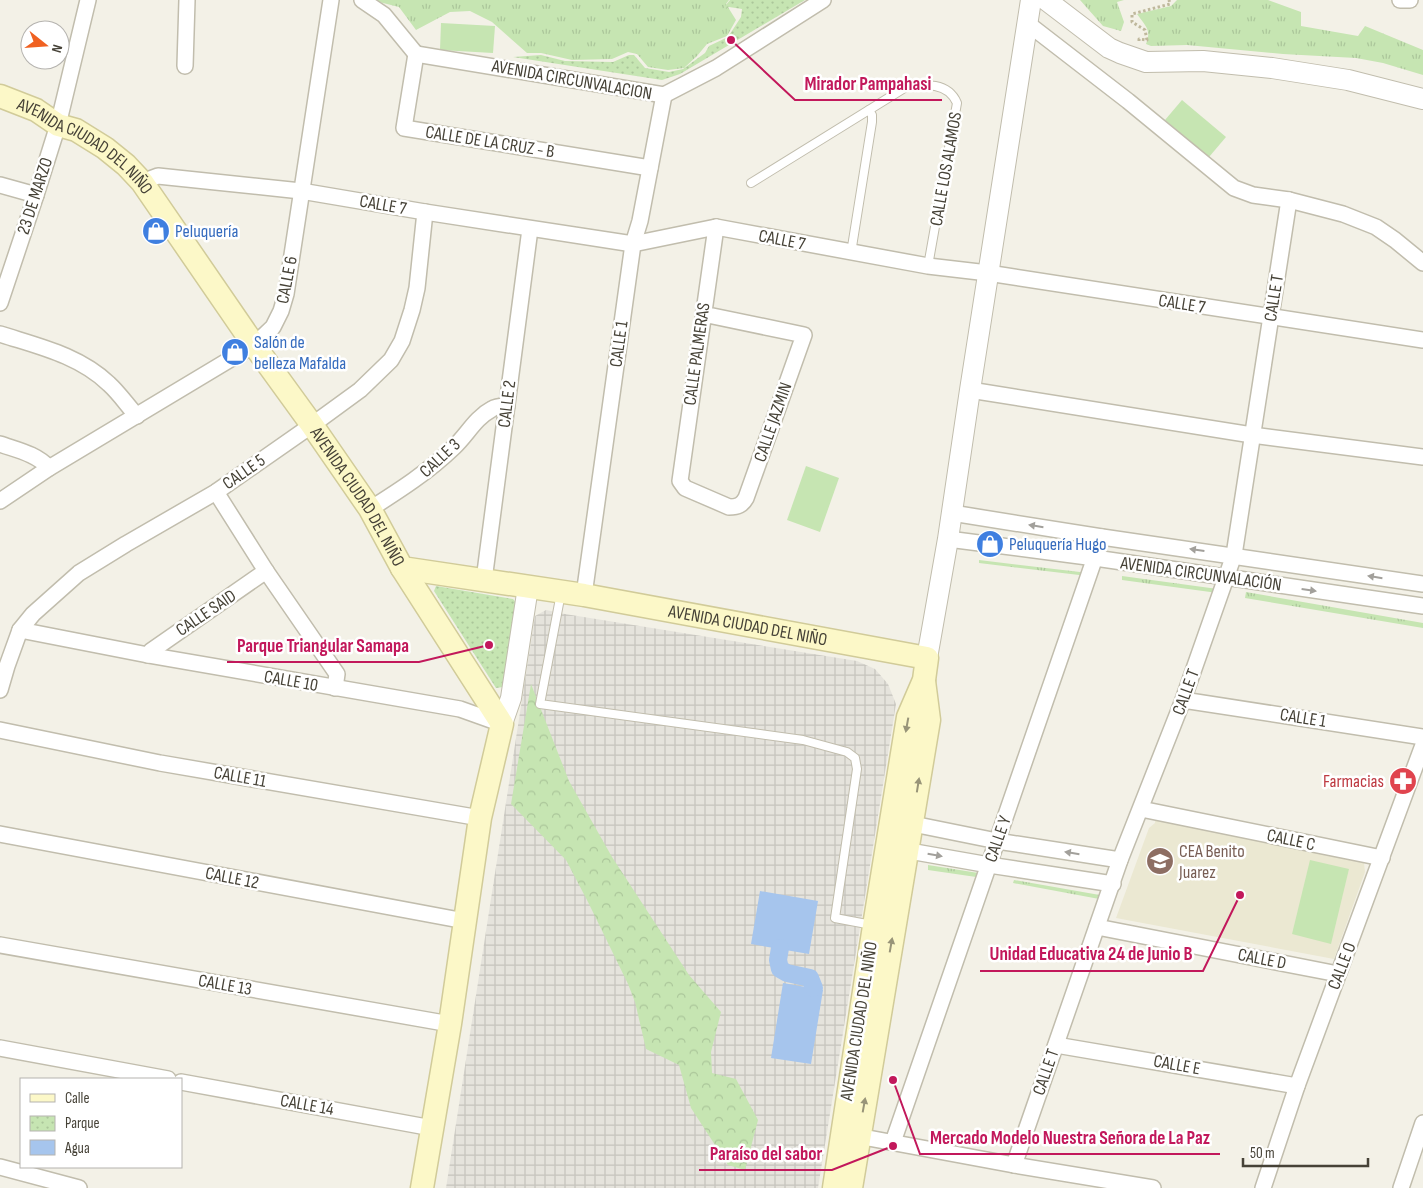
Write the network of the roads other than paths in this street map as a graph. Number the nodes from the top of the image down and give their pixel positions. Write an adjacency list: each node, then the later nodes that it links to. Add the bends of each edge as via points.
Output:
1 (88, 0): 17 (street, 23 DE MARZO)
2 (187, 0): 12 (street)
3 (331, 0): 22 (street, CALLE 6)
4 (362, 0): 11 (street, via 384,15)
5 (824, 0): 13 (street, AVENIDA CIRCUNVALACION, via 716,68)
6 (1031, 0): 10 (street)
7 (1046, 0): 15 (street, via 1109,48 1146,62 1203,61 1272,68 1348,80)
8 (1400, 0): 9 (street)
9 (1410, 0)
10 (1027, 24): 24 (street, via 1234,188 1253,195); 32 (street)
11 (416, 54): 13 (street, AVENIDA CIRCUNVALACION); 18 (street, CALLE DE LA CRUZ - B, via 404,128)
12 (185, 66)
13 (664, 95): 18 (street, CALLE 1)
14 (0, 96): 17 (main road, AVENIDA CIUDAD DEL NIÑO, via 36,110)
15 (1423, 99)
16 (869, 110): 20 (lane, CALLE LOS ALAMOS); 29 (lane, via 872,122); 31 (lane, CALLE LOS ALAMOS, via 906,87 926,84 954,96 957,104)
17 (58, 124): 19 (main road, AVENIDA CIUDAD DEL NIÑO, via 76,130 105,148); 23 (street, 23 DE MARZO)
18 (650, 168): 28 (street, CALLE 1)
19 (142, 182): 22 (street, CALLE 7, via 158,176); 38 (main road, AVENIDA CIUDAD DEL NIÑO)
20 (751, 182)
21 (0, 185): 23 (street)
22 (301, 191): 25 (street, CALLE 7); 38 (street, CALLE 6, via 282,311 273,327)
23 (36, 195): 33 (street, 23 DE MARZO)
24 (1289, 200): 30 (street, via 1343,214 1376,227); 35 (street, CALLE T)
25 (425, 212): 27 (street, CALLE 7); 42 (street, CALLE 5, via 417,288 402,341 391,360 360,390)
26 (716, 227): 28 (street, CALLE 7); 29 (street, CALLE 7); 34 (street, CALLE PALMERAS)
27 (530, 229): 28 (street, CALLE 7); 40 (street, CALLE 2)
28 (633, 244): 63 (street, CALLE 1)
29 (851, 253): 31 (street, CALLE 7)
30 (1423, 263)
31 (928, 266): 32 (street, CALLE 7)
32 (988, 273): 35 (street, CALLE 7); 39 (street)
33 (1, 298)
34 (703, 314): 49 (street, CALLE PALMERAS, via 680,481 684,488 729,507); 49 (street, CALLE JAZMIN, via 804,335 746,498)
35 (1271, 318): 37 (street, CALLE 7); 43 (street, CALLE T)
36 (0, 334): 41 (street, via 65,355 85,366 108,383)
37 (1423, 340)
38 (254, 345): 41 (street, CALLE 6); 42 (main road, AVENIDA CIUDAD DEL NIÑO)
39 (970, 390): 43 (street); 51 (street)
40 (506, 406): 50 (street, CALLE 3, via 492,408 420,477); 59 (street, CALLE 2)
41 (137, 416): 46 (street, CALLE 6)
42 (312, 425): 47 (street, CALLE 5); 50 (main road, AVENIDA CIUDAD DEL NIÑO)
43 (1252, 435): 45 (street); 54 (street, CALLE T)
44 (0, 444): 46 (street, via 35,457)
45 (1423, 457)
46 (49, 468): 48 (street, CALLE 6)
47 (216, 492): 57 (street); 65 (street, CALLE 5, via 79,573)
48 (0, 502)
49 (739, 506)
50 (370, 510): 56 (main road, AVENIDA CIUDAD DEL NIÑO)
51 (952, 513): 52 (street, AVENIDA CIRCUNVALACIÓN, one-way to 51); 53 (street)
52 (1102, 537): 54 (street, AVENIDA CIRCUNVALACIÓN, one-way to 52); 55 (street, CALLE Y)
53 (948, 540): 55 (street, AVENIDA CIRCUNVALACIÓN); 67 (street)
54 (1234, 555): 58 (street, CALLE T); 60 (street, AVENIDA CIRCUNVALACIÓN, one-way to 54)
55 (1095, 558): 58 (street, AVENIDA CIRCUNVALACIÓN); 79 (street, CALLE Y)
56 (402, 568): 59 (main road, AVENIDA CIUDAD DEL NIÑO); 71 (main road)
57 (266, 571): 66 (street, CALLE SAID); 68 (street, via 337,674)
58 (1226, 578): 64 (street, AVENIDA CIRCUNVALACIÓN, one-way to 64); 70 (street, CALLE T)
59 (484, 580): 61 (main road, AVENIDA CIUDAD DEL NIÑO)
60 (1423, 584)
61 (528, 587): 62 (main road, AVENIDA CIUDAD DEL NIÑO); 71 (street, via 511,698)
62 (562, 592): 63 (main road, AVENIDA CIUDAD DEL NIÑO); 86 (lane, via 540,704 803,740 847,752 855,758 857,769 834,918)
63 (584, 595): 67 (main road, AVENIDA CIUDAD DEL NIÑO)
64 (1423, 606)
65 (20, 630): 66 (street, CALLE 10); 69 (street, CALLE 5)
66 (148, 655): 68 (street, CALLE 10)
67 (926, 669): 77 (main road, AVENIDA CIUDAD DEL NIÑO, via 929,720)
68 (335, 688): 71 (street, CALLE 10, via 460,709)
69 (0, 690)
70 (1183, 700): 73 (street, CALLE 1); 75 (street, CALLE T)
71 (502, 724): 76 (main road)
72 (0, 730): 76 (street, CALLE 11, via 160,763)
73 (1423, 737)
74 (1423, 745): 81 (street, CALLE O)
75 (1141, 809): 81 (street, CALLE C); 82 (street, CALLE T)
76 (480, 818): 85 (main road)
77 (902, 822): 79 (street); 80 (main road, AVENIDA CIUDAD DEL NIÑO)
78 (0, 834): 85 (street, CALLE 12)
79 (997, 841): 82 (street, one-way to 79); 83 (street, CALLE Y)
80 (897, 848): 83 (street, one-way to 83); 86 (main road, AVENIDA CIUDAD DEL NIÑO); 98 (main road, AVENIDA CIUDAD DEL NIÑO, one-way to 80)
81 (1382, 858): 89 (street, CALLE O)
82 (1120, 860): 84 (street, CALLE T)
83 (989, 865): 84 (street); 99 (street, CALLE Y)
84 (1112, 884): 87 (street, CALLE T)
85 (465, 921): 90 (main road)
86 (874, 926): 98 (main road, AVENIDA CIUDAD DEL NIÑO)
87 (1097, 927): 89 (street, CALLE D); 91 (street, CALLE T)
88 (0, 945): 90 (street, CALLE 13)
89 (1338, 974): 95 (street, CALLE O)
90 (450, 1024): 97 (main road)
91 (1056, 1045): 95 (street, CALLE E); 100 (street, CALLE T)
92 (0, 1048): 93 (street)
93 (163, 1078)
94 (182, 1082): 97 (street, CALLE 14)
95 (1297, 1086): 107 (street, CALLE O)
96 (1423, 1123): 108 (street)
97 (432, 1128): 103 (main road)
98 (851, 1135): 99 (street); 104 (main road, AVENIDA CIUDAD DEL NIÑO); 105 (main road, AVENIDA CIUDAD DEL NIÑO)
99 (893, 1142): 100 (street)
100 (1014, 1165): 106 (street)
101 (0, 1166): 102 (street)
102 (79, 1188)
103 (422, 1188)
104 (834, 1188)
105 (851, 1188)
106 (1153, 1188)
107 (1263, 1188)
108 (1400, 1188)

